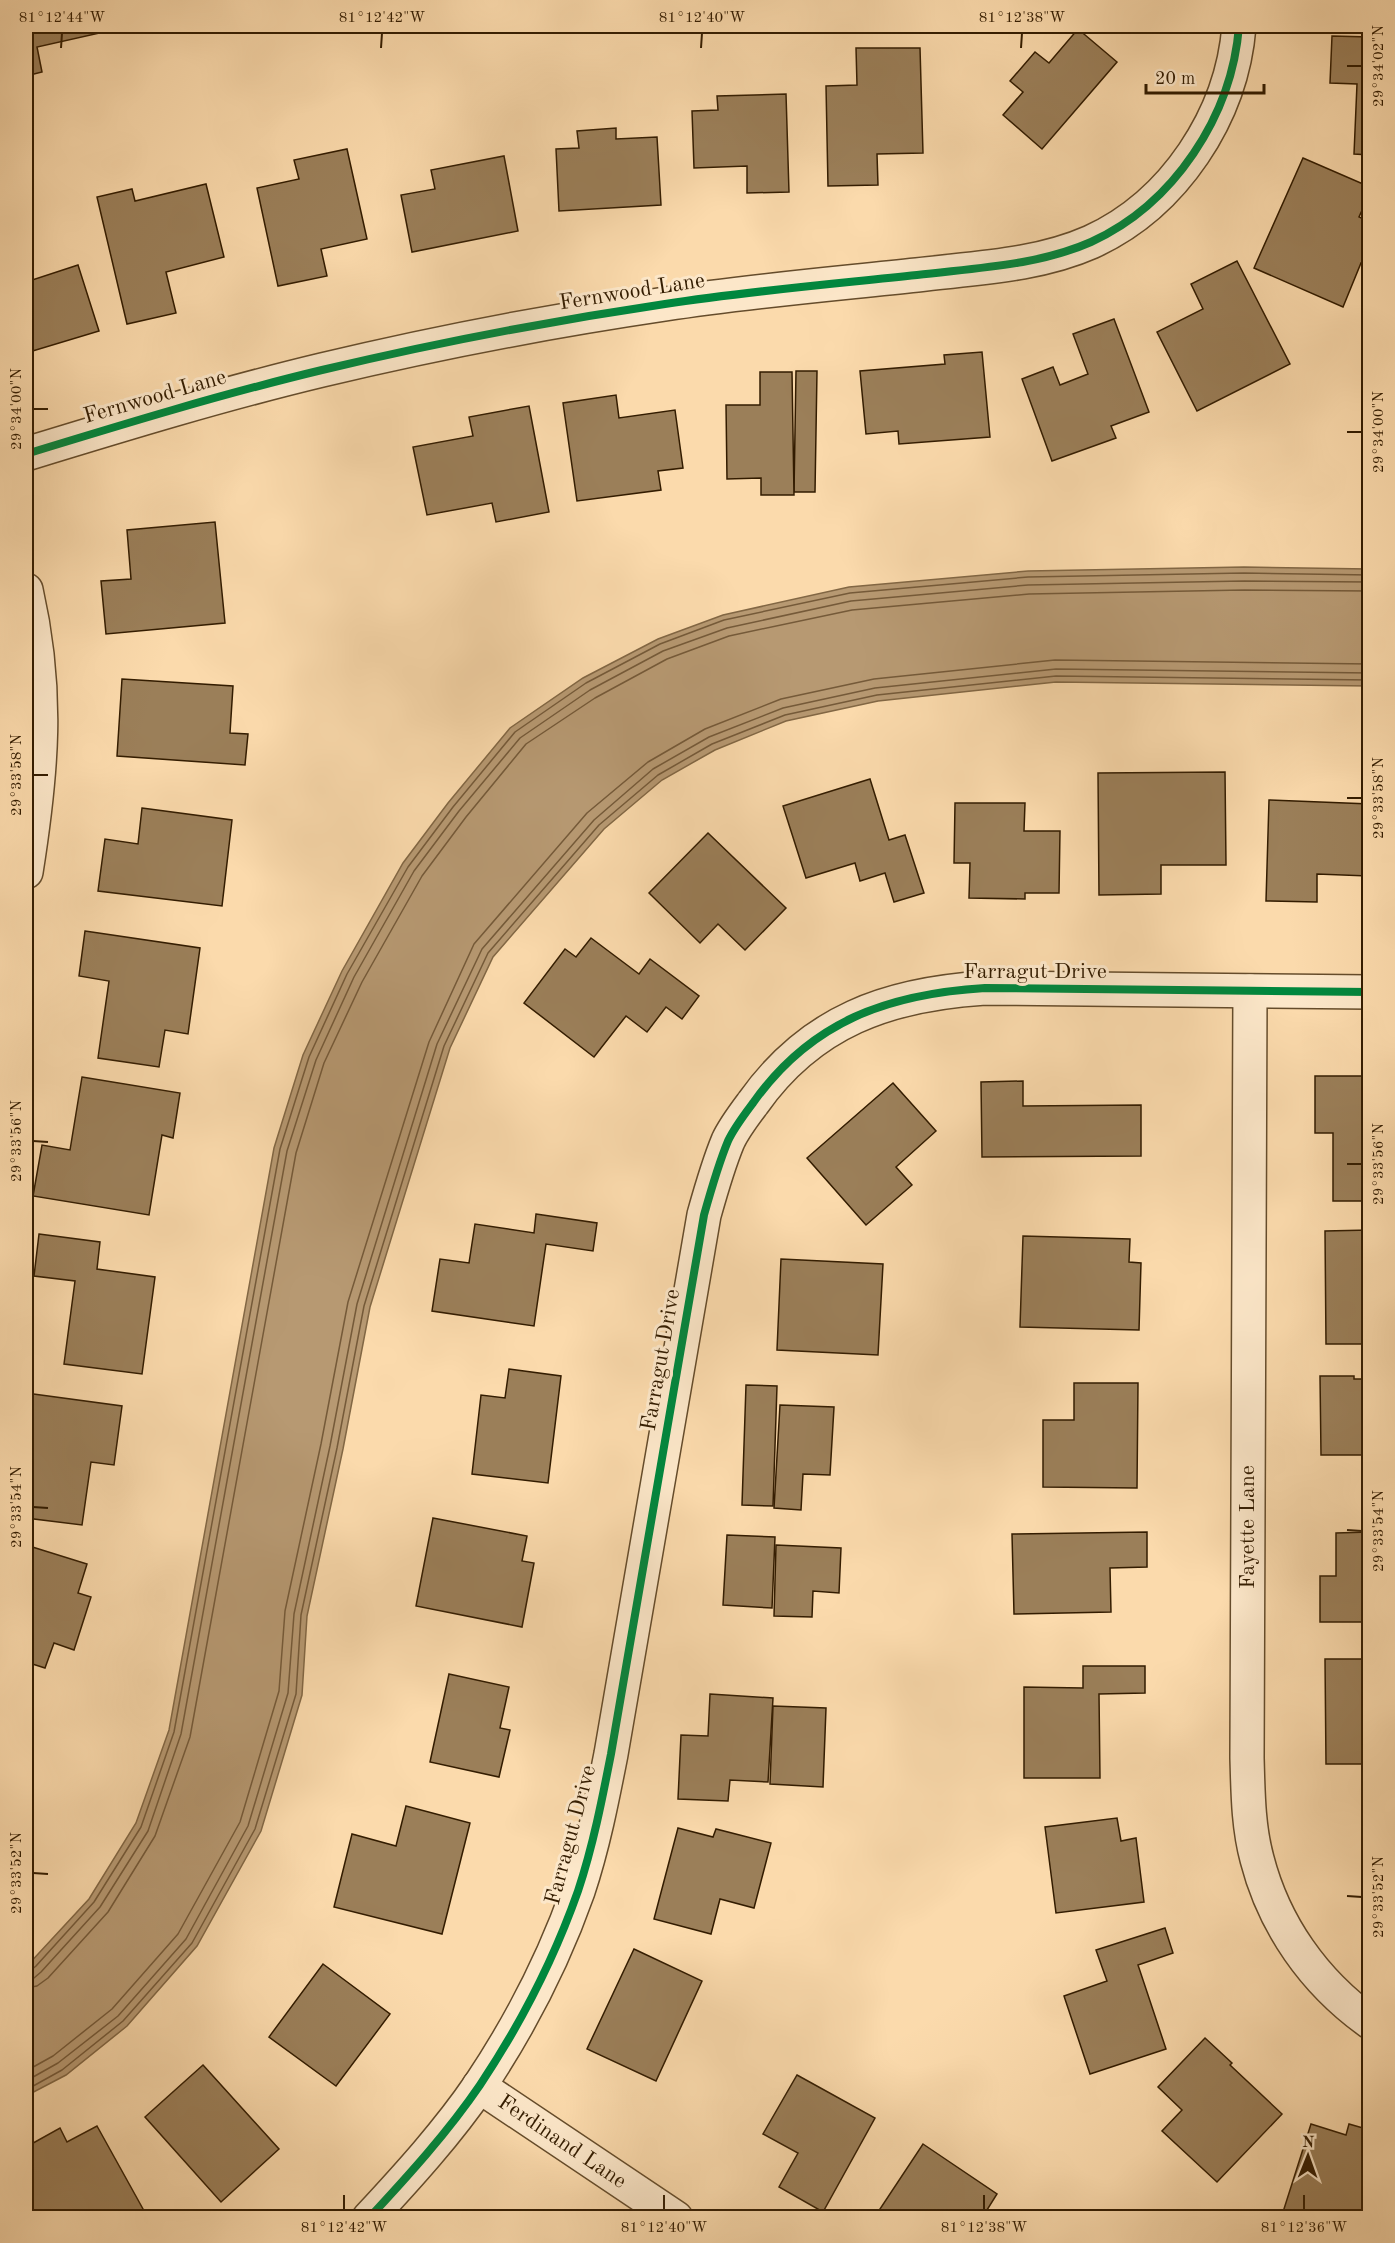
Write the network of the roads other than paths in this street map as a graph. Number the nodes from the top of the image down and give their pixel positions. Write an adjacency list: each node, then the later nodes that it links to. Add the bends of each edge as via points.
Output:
1 (1239, 26): 2 (street, Fernwood Lane, via 1227,86 1208,130 1178,175 1119,226 1061,253 990,267 628,309 483,336 242,390)
2 (26, 454)
3 (26, 590): 4 (street, via 38,658 42,739)
4 (26, 872)
5 (1250, 991): 6 (street, Farragut Drive); 7 (street, Fayette Lane, via 1250,1814 1256,1857 1270,1902 1292,1941 1318,1977); 8 (street, Farragut Drive, via 984,988 914,996 850,1018 828,1030 783,1065 759,1093 729,1139 704,1215 611,1754 588,1858 537,1987)
6 (1370, 992)
7 (1370, 2022)
8 (479, 2086): 9 (street, Farragut Drive, via 410,2174); 10 (street, Ferdinand Lane)
9 (369, 2217)
10 (676, 2217)

